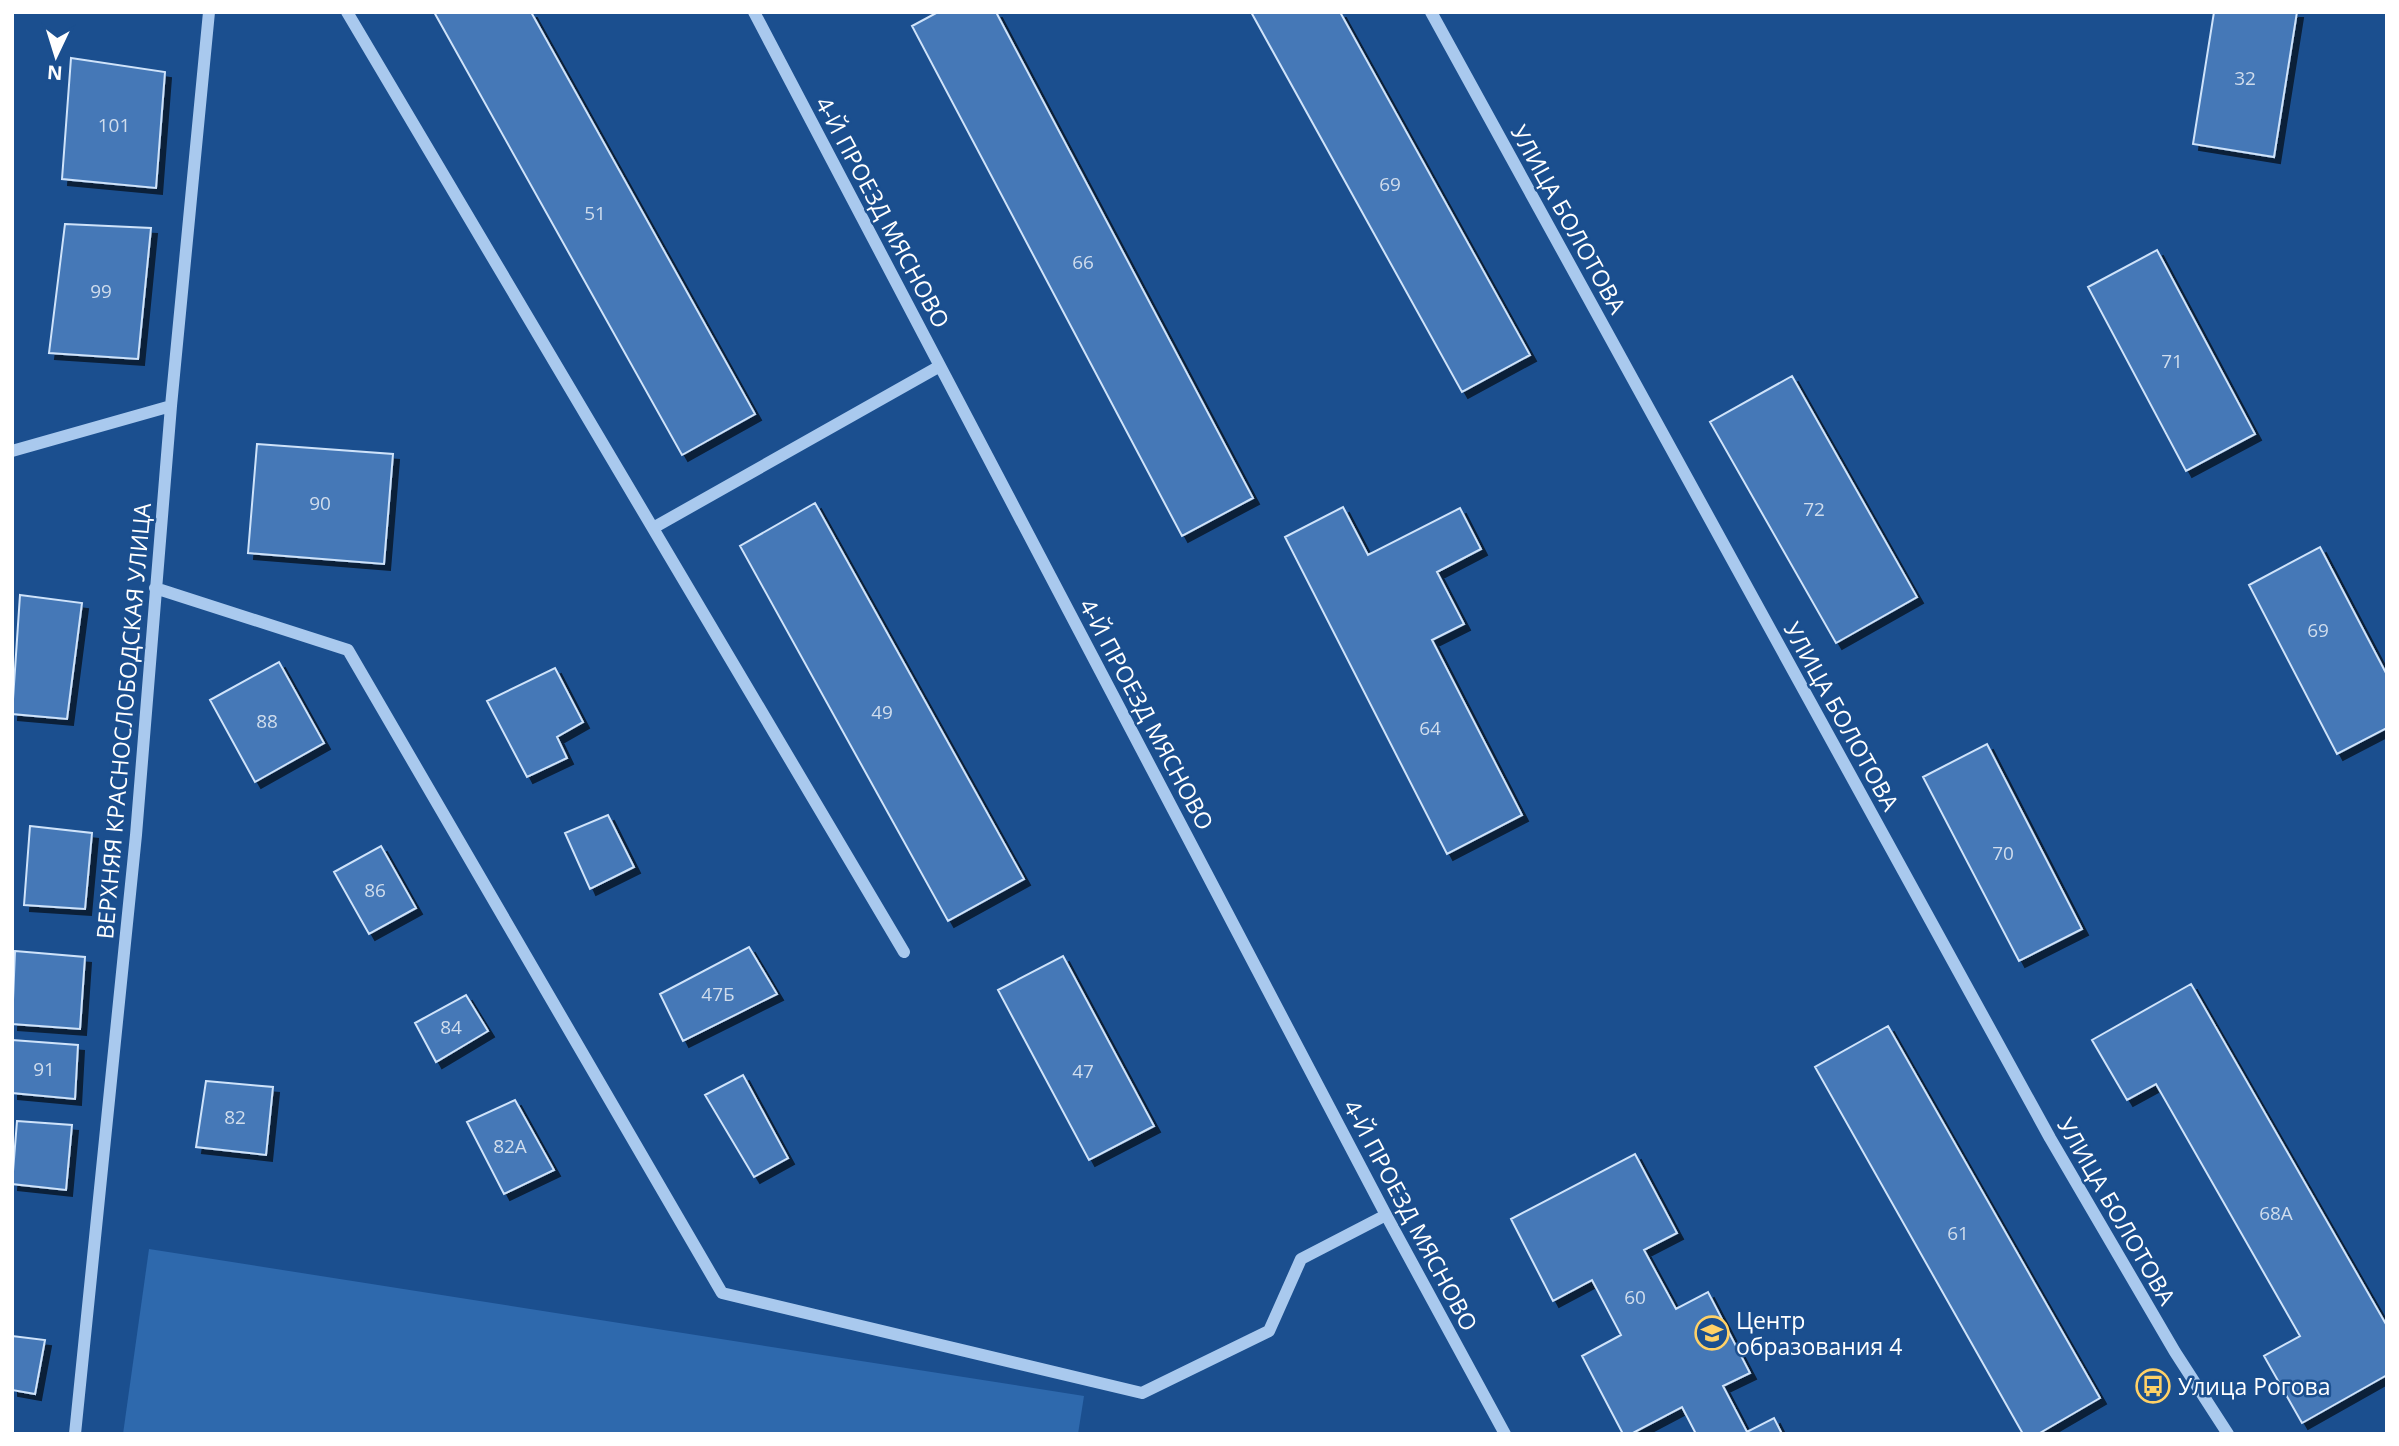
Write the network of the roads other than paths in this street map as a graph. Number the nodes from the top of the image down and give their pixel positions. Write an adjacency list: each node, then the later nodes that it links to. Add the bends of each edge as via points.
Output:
1 (209, 12): 6 (street, ВЕРХНЯЯ КРАСНОСЛОБОДСКАЯ УЛИЦА)
2 (347, 12): 8 (street)
3 (754, 12): 5 (street, 4-Й ПРОЕЗД МЯСНОВО)
4 (1431, 12): 14 (street, УЛИЦА БОЛОТОВА, via 2050,1138)
5 (940, 366): 8 (street); 11 (street, 4-Й ПРОЕЗД МЯСНОВО)
6 (171, 406): 7 (street); 9 (street, ВЕРХНЯЯ КРАСНОСЛОБОДСКАЯ УЛИЦА)
7 (12, 451)
8 (653, 528): 10 (street)
9 (155, 589): 11 (street, via 348,650 722,1293 1142,1393 1269,1331 1301,1259); 12 (street, ВЕРХНЯЯ КРАСНОСЛОБОДСКАЯ УЛИЦА, via 136,835)
10 (904, 952)
11 (1386, 1215): 13 (street, 4-Й ПРОЕЗД МЯСНОВО)
12 (75, 1434)
13 (1505, 1434)
14 (2228, 1434)

